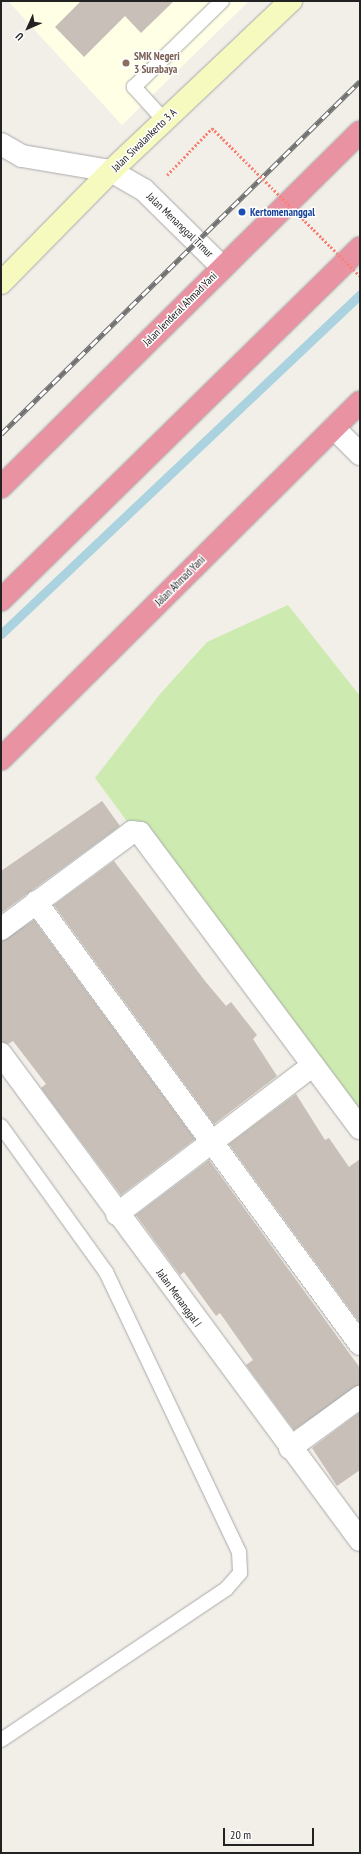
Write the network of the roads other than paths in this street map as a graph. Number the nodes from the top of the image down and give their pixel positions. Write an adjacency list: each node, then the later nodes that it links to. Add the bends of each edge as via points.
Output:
1 (222, 1): 3 (lane, via 134,86)
2 (291, 1): 3 (main road, Jalan Siwalankerto 3 A)
3 (164, 120): 6 (main road, Jalan Siwalankerto 3 A)
4 (360, 132): 8 (highway, Jalan Jenderal Ahmad Yani)
5 (1, 144): 6 (street, Jalan Menanggal Timur, via 35,159)
6 (111, 171): 8 (street, Jalan Menanggal Timur, via 144,190); 9 (main road, Jalan Siwalankerto 3 A)
7 (360, 248): 14 (highway)
8 (222, 267): 13 (highway, Jalan Jenderal Ahmad Yani)
9 (1, 283)
10 (360, 402): 11 (highway, Jalan Ahmad Yani)
11 (334, 428): 12 (street); 15 (highway, Jalan Ahmad Yani)
12 (360, 454)
13 (1, 487)
14 (1, 600)
15 (1, 759)
16 (36, 902): 17 (street); 19 (street, via 132,832 140,833); 22 (street)
17 (1, 929)
18 (1, 1054): 23 (street, Jalan Menanggal I)
19 (313, 1065): 21 (street); 22 (street)
20 (1, 1126): 28 (lane, via 106,1272 239,1552 240,1573 226,1589)
21 (360, 1128)
22 (212, 1142): 23 (street); 24 (street)
23 (117, 1214): 26 (street, Jalan Menanggal I)
24 (360, 1344)
25 (360, 1397): 26 (street)
26 (290, 1448): 27 (street, Jalan Menanggal I)
27 (360, 1540)
28 (1, 1740)

